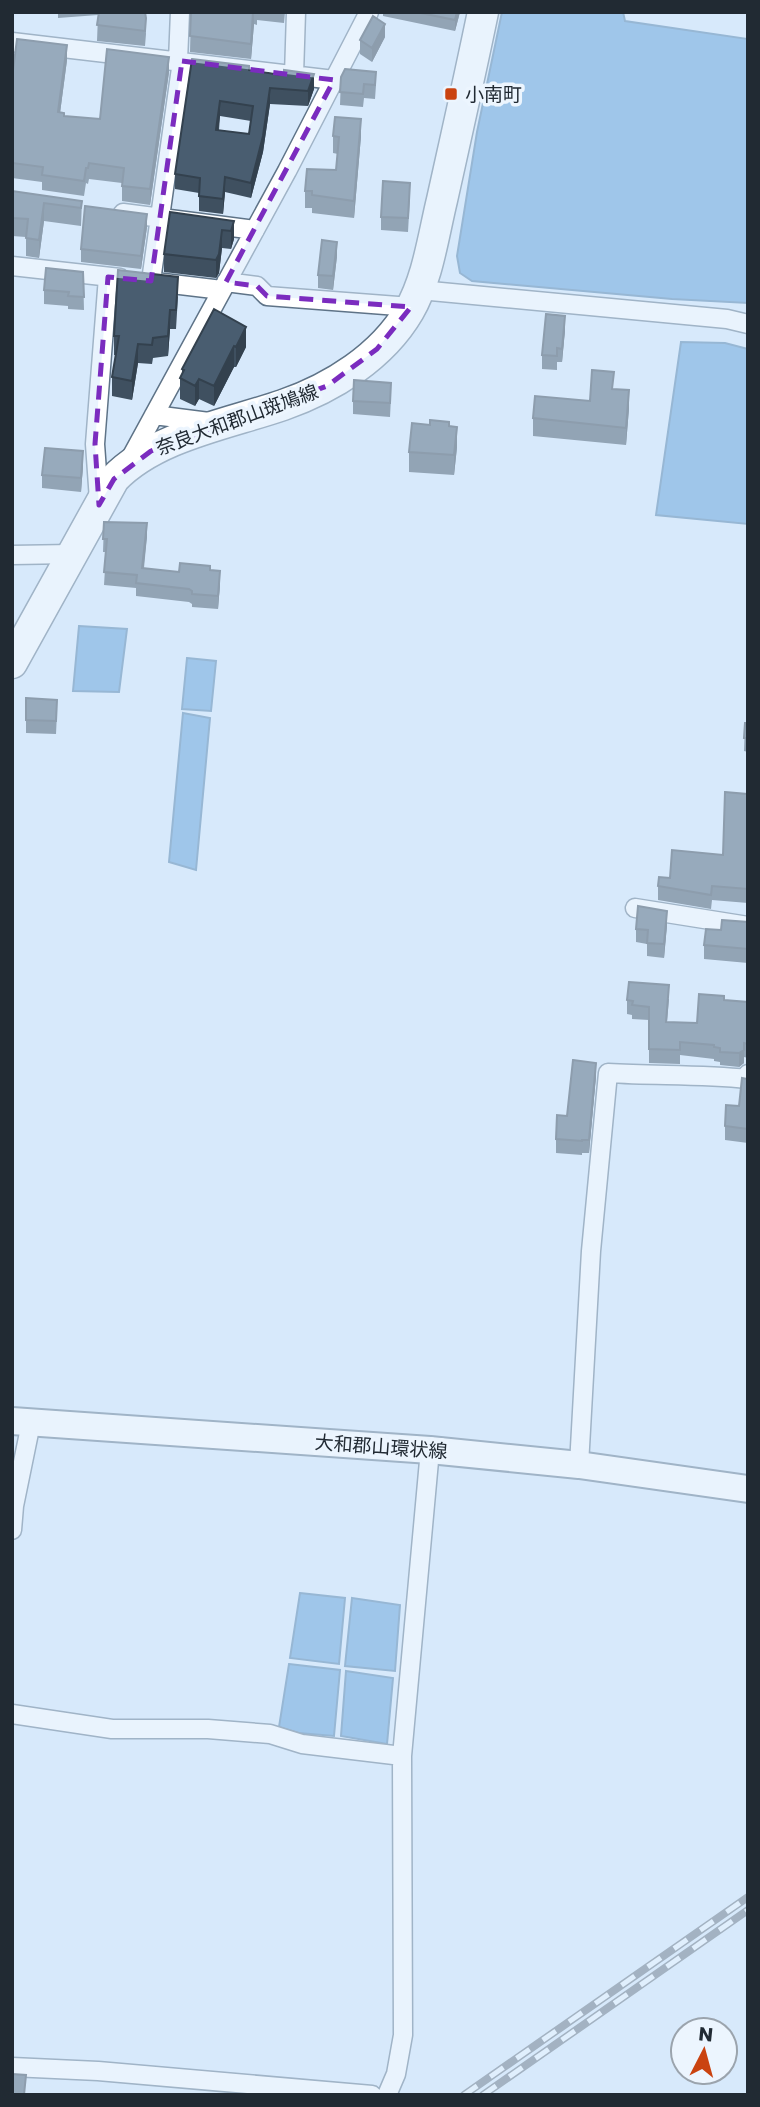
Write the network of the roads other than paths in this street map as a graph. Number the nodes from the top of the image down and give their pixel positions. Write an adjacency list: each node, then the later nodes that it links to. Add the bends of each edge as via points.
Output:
1 (180, 12): 6 (street)
2 (296, 12): 7 (street)
3 (369, 12): 8 (street)
4 (483, 12): 16 (main road, 奈良大和郡山斑鳩線)
5 (12, 42): 6 (street)
6 (180, 61): 7 (street); 10 (street)
7 (294, 75): 8 (street)
8 (334, 80): 11 (street)
9 (105, 210): 10 (street)
10 (159, 217): 11 (street); 14 (street)
11 (255, 230): 15 (street)
12 (12, 266): 13 (street)
13 (108, 277): 14 (street); 21 (street, via 95,444)
14 (151, 281): 15 (street)
15 (224, 286): 16 (street, via 257,286 267,296); 18 (street)
16 (415, 299): 17 (street); 19 (main road, 奈良大和郡山斑鳩線, via 394,331 354,369 286,404)
17 (748, 324)
18 (154, 415): 19 (street); 20 (street)
19 (225, 424): 20 (main road, 奈良大和郡山斑鳩線, via 174,441)
20 (128, 464): 21 (main road, 奈良大和郡山斑鳩線)
21 (99, 505): 22 (main road, 奈良大和郡山斑鳩線)
22 (72, 554): 23 (street); 24 (main road, 奈良大和郡山斑鳩線)
23 (12, 555)
24 (12, 663)
25 (635, 908): 26 (street)
26 (748, 926)
27 (748, 1077): 28 (street); 31 (street, via 608,1073 591,1251)
28 (748, 1087)
29 (22, 1422): 30 (main road, 大和郡山環状線); 33 (street)
30 (430, 1450): 31 (main road, 大和郡山環状線); 35 (street)
31 (579, 1465): 32 (main road, 大和郡山環状線)
32 (748, 1489)
33 (12, 1530)
34 (12, 1714): 35 (street, via 112,1729 270,1734 302,1744)
35 (402, 1756): 38 (street, via 403,2035)
36 (12, 2067): 37 (street)
37 (372, 2095)
38 (387, 2095)

